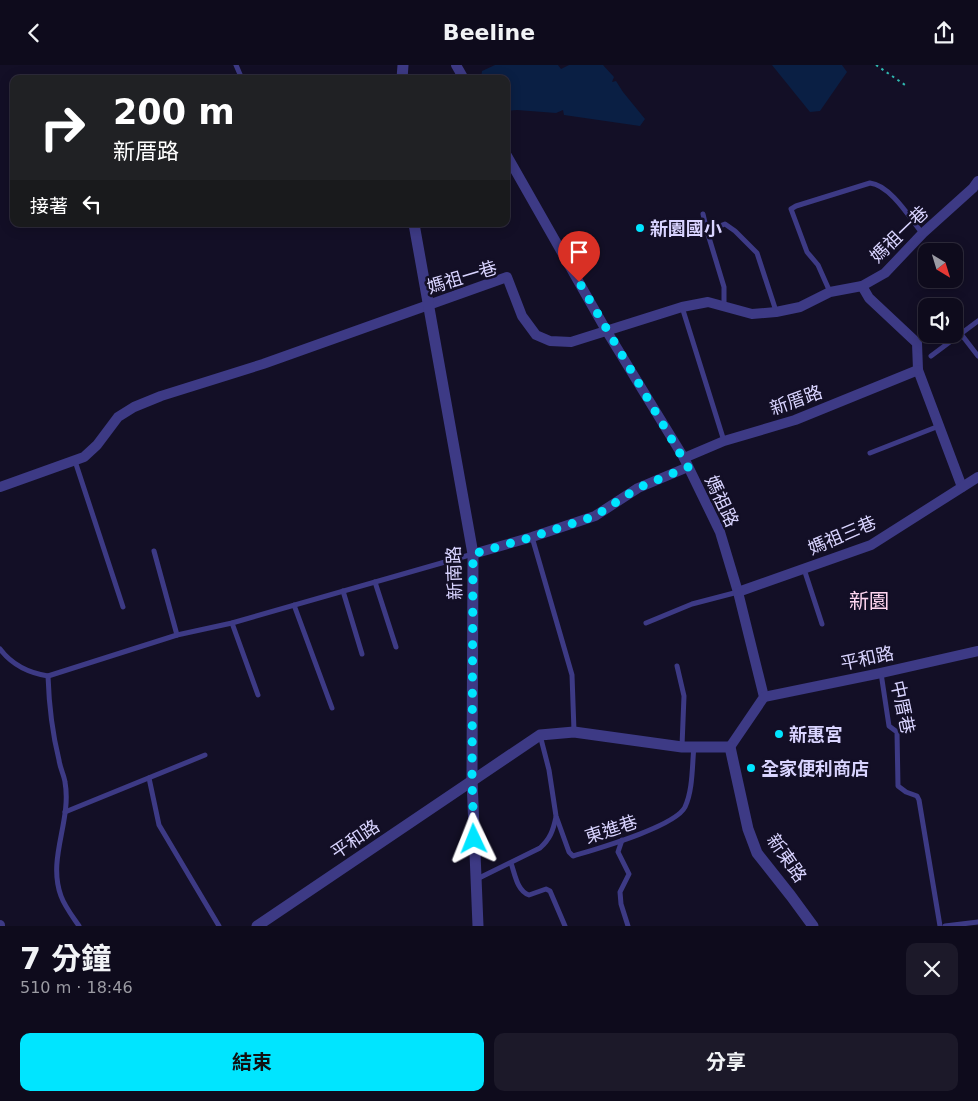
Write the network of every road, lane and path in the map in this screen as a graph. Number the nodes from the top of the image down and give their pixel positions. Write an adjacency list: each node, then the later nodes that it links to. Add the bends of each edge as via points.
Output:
1 (876, 65): 2 (path)
2 (908, 87)
3 (510, 161): 16 (street, 媽祖路)
4 (976, 186): 8 (street, 媽祖一巷)
5 (703, 214): 7 (lane)
6 (414, 227): 11 (street, 新南路)
7 (707, 231): 13 (lane, via 724,287); 14 (lane, via 726,224 757,253)
8 (923, 233): 9 (street, 媽祖一巷, via 885,273); 10 (lane, via 887,191 876,184 870,183 791,209 806,252 818,265)
9 (862, 286): 10 (street, 媽祖一巷); 22 (street, via 869,299 916,343)
10 (830, 292): 14 (street, 媽祖一巷, via 800,307)
11 (427, 305): 16 (street, 媽祖一巷, via 506,277 522,316 536,335 550,341 571,342); 26 (street, 媽祖一巷, via 134,407 118,417 97,445); 33 (street, 新南路)
12 (682, 307): 13 (street, 媽祖一巷, via 708,303); 16 (street, 媽祖一巷); 24 (lane)
13 (724, 307): 14 (street, 媽祖一巷, via 752,314)
14 (776, 312)
15 (978, 321): 17 (lane)
16 (606, 331): 27 (street, 媽祖路)
17 (963, 332)
18 (963, 337): 21 (lane)
19 (949, 343): 20 (lane)
20 (931, 356)
21 (978, 356)
22 (918, 370): 23 (street); 24 (street, 新厝路, via 795,420)
23 (939, 425): 25 (lane); 30 (street)
24 (724, 441): 27 (street, 新厝路)
25 (870, 453)
26 (75, 461): 29 (street, 媽祖一巷); 39 (lane)
27 (686, 463): 31 (street, 新厝路, via 638,488 595,516); 37 (street, 媽祖路, via 720,532)
28 (978, 477): 30 (street, 媽祖三巷)
29 (0, 487)
30 (962, 487): 34 (street, 媽祖三巷, via 870,545)
31 (532, 537): 33 (street, 新厝路); 54 (lane, via 572,675)
32 (154, 551): 43 (lane)
33 (473, 554): 35 (lane); 61 (street, 新南路)
34 (804, 569): 37 (street, 媽祖三巷); 42 (lane)
35 (375, 582): 36 (lane); 44 (lane)
36 (343, 591): 38 (lane); 47 (lane)
37 (738, 592): 41 (lane, via 692,604); 52 (street, 媽祖路)
38 (294, 605): 40 (lane); 53 (lane)
39 (122, 607)
40 (232, 623): 43 (lane); 51 (lane)
41 (646, 623)
42 (822, 624)
43 (177, 635): 50 (lane)
44 (396, 647)
45 (0, 649): 50 (lane, via 8,659 33,674)
46 (978, 651): 49 (street, 平和路)
47 (362, 654)
48 (677, 666): 57 (lane, via 684,696)
49 (882, 673): 52 (street, 平和路); 75 (lane, 中厝巷, via 889,726 897,732 898,786 919,800)
50 (48, 676): 62 (lane, via 49,711 65,782)
51 (258, 695)
52 (764, 697): 58 (street)
53 (332, 708)
54 (574, 732): 55 (street); 57 (street)
55 (540, 735): 61 (street, 平和路); 63 (lane, 東進巷)
56 (694, 746): 57 (street); 58 (street); 64 (lane, 東進巷, via 684,809 654,829)
57 (682, 747)
58 (730, 747): 74 (street, 新東路, via 748,829 757,853)
59 (205, 755): 60 (lane)
60 (149, 778): 62 (lane); 69 (lane, via 159,825)
61 (472, 780): 66 (street, 新南路); 70 (street, 平和路)
62 (65, 812): 68 (lane, via 56,880 61,898)
63 (556, 817): 64 (lane, 東進巷, via 573,856); 65 (lane, via 548,841)
64 (622, 840): 73 (lane, via 618,852 629,874 620,892)
65 (511, 863): 66 (lane); 72 (lane, via 524,893 550,891)
66 (476, 879): 71 (street, 新南路)
67 (978, 922): 76 (lane)
68 (79, 926)
69 (219, 926)
70 (257, 926)
71 (478, 926)
72 (565, 926)
73 (628, 926)
74 (813, 926)
75 (940, 926)
76 (945, 926)

